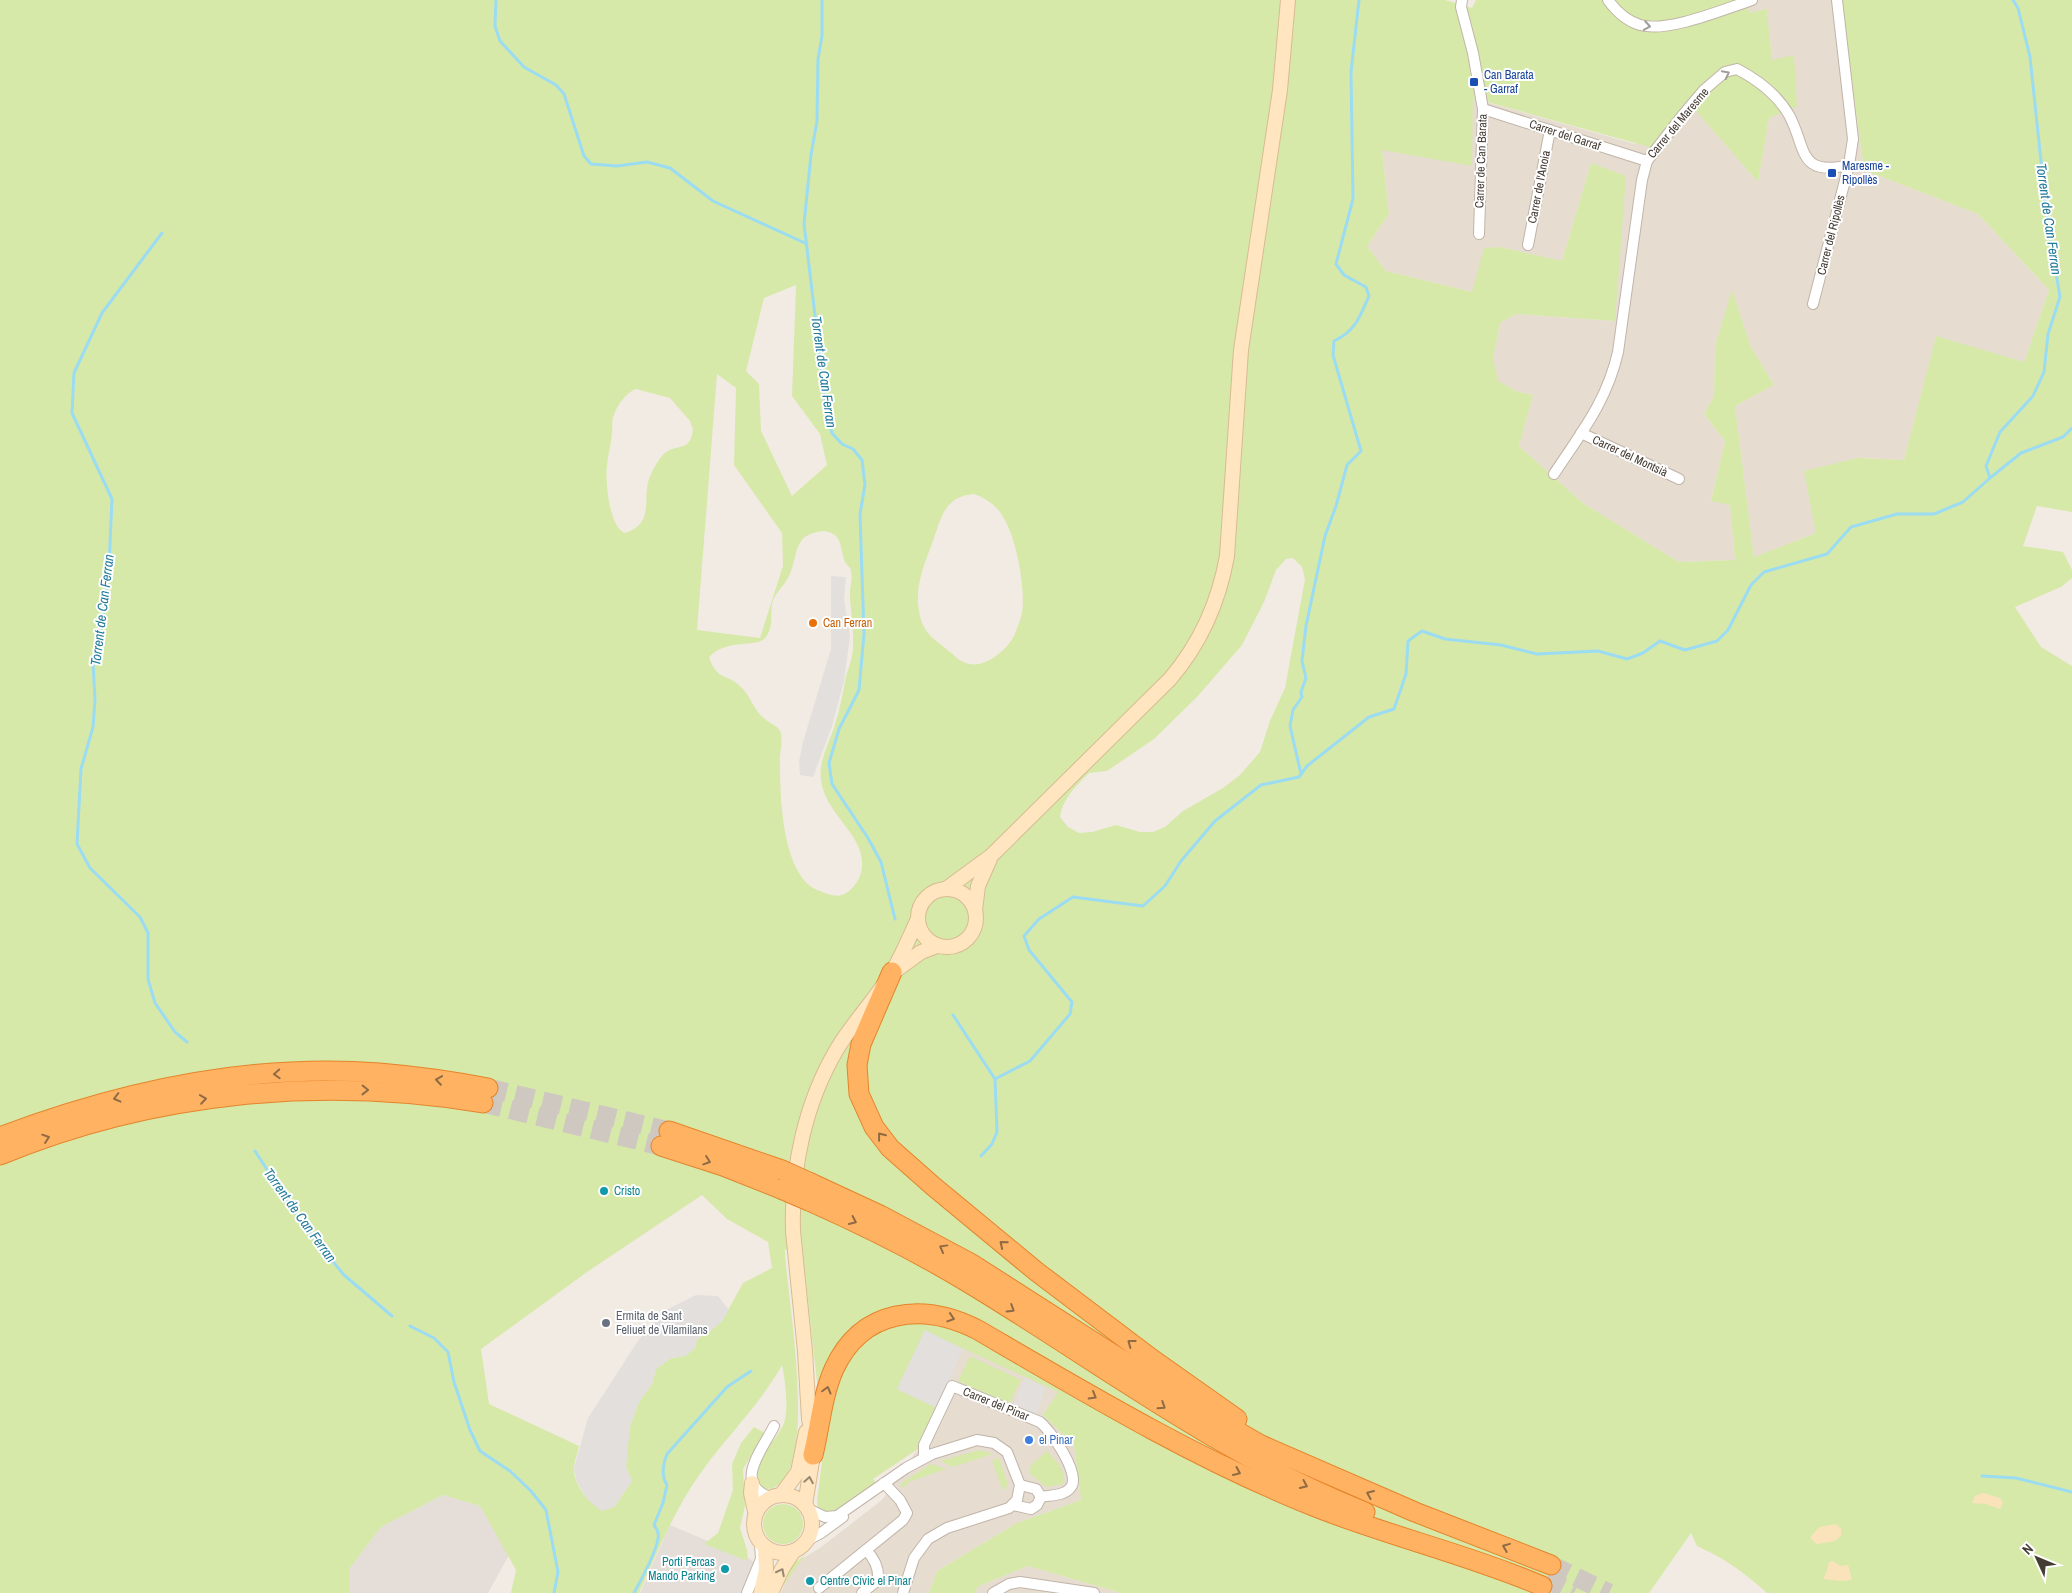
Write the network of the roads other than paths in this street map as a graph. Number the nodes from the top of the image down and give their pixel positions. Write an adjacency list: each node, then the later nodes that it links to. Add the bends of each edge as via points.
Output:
1 (1288, 0): 16 (main road, via 1280,90 1241,350 1227,556 1219,588 1197,641 1170,679)
2 (1462, 0): 6 (street, Carrer de Can Barata)
3 (1608, 0): 4 (street, one-way to 4, via 1616,12 1640,25 1656,27)
4 (1752, 0)
5 (1837, 0): 9 (street, via 1853,138)
6 (1483, 109): 7 (street, Carrer del Garraf); 10 (street, Carrer de Can Barata)
7 (1550, 130): 8 (street, Carrer del Garraf); 11 (street, Carrer de l'Anoia)
8 (1647, 162): 9 (street, Carrer del Maresme, one-way to 9, via 1704,90 1725,72 1737,69 1757,80 1777,98 1789,115 1810,162 1824,168); 13 (street, Carrer del Maresme, via 1614,369 1601,402)
9 (1849, 165): 12 (street, Carrer del Ripollès)
10 (1479, 234)
11 (1528, 245)
12 (1813, 304)
13 (1581, 433): 14 (street, Carrer del Maresme); 15 (street, Carrer del Montsià)
14 (1554, 474)
15 (1678, 479)
16 (991, 856): 17 (main road); 18 (main road, via 978,886)
17 (946, 890): 18 (main road, via 962,894); 19 (main road, via 926,898 920,906)
18 (975, 910): 20 (main road, via 975,927 968,939 954,947)
19 (918, 921): 20 (main road, via 923,936); 21 (main road)
20 (937, 946): 21 (main road, via 921,952)
21 (892, 972): 25 (main road, via 838,1047 823,1074 798,1158 793,1231); 27 (highway, one-way to 21, via 1037,1272 890,1148 874,1127 860,1094 858,1065 861,1044)
22 (0, 1137): 23 (highway, one-way to 22, via 48,1137 141,1110 240,1094 376,1090 454,1098 485,1095 378,1073 324,1072 236,1077 180,1085 104,1102)
23 (0, 1155)
24 (810, 1192): 24 (highway, one-way to 24, bridge, via 782,1170 665,1138 781,1189); 27 (highway, one-way to 24, via 1254,1441 1197,1408 956,1255 880,1215); 43 (highway, one-way to 43, via 966,1281 1183,1420 1254,1461 1352,1507)
25 (809, 1419): 28 (main road); 33 (main road, via 798,1472 788,1487)
26 (774, 1426): 30 (street, via 752,1466)
27 (1284, 1454): 43 (highway, one-way to 27, via 1415,1512)
28 (813, 1455): 37 (main road, one-way to 28); 43 (highway, one-way to 43, via 826,1392 844,1351 862,1333 881,1321 913,1314 936,1314 978,1330 1169,1438 1280,1492 1445,1551)
29 (924, 1457): 31 (street); 32 (street, via 972,1441 988,1441 1007,1452); 34 (street, Carrer del Pinar, via 924,1445 952,1386 1040,1422 1050,1433 1072,1471 1073,1482 1062,1494)
30 (752, 1483): 33 (street, via 761,1494); 38 (main road)
31 (884, 1483): 35 (street); 41 (street, via 900,1500 907,1514)
32 (1020, 1485): 34 (street, via 1036,1489); 36 (street)
33 (776, 1496): 37 (main road, via 796,1498); 38 (main road)
34 (1041, 1497): 36 (street, Carrer del Pinar, via 1031,1509)
35 (856, 1504): 37 (street, via 830,1517); 39 (street, via 820,1534)
36 (1013, 1505): 49 (street, Carrer del Pinar, via 947,1528 928,1539 914,1558)
37 (807, 1507): 39 (main road, via 812,1525)
38 (755, 1511): 40 (main road, via 754,1531)
39 (806, 1541): 42 (main road)
40 (763, 1546): 42 (main road, via 779,1553); 45 (street); 46 (main road, via 766,1570)
41 (866, 1550): 44 (street); 48 (street, via 879,1571 878,1580)
42 (793, 1552): 47 (main road, one-way to 42)
43 (1546, 1577)
44 (819, 1588)
45 (747, 1593)
46 (761, 1593)
47 (771, 1593)
48 (862, 1593)
49 (903, 1593)
50 (993, 1593): 51 (street, via 1020,1582)
51 (1094, 1593)

